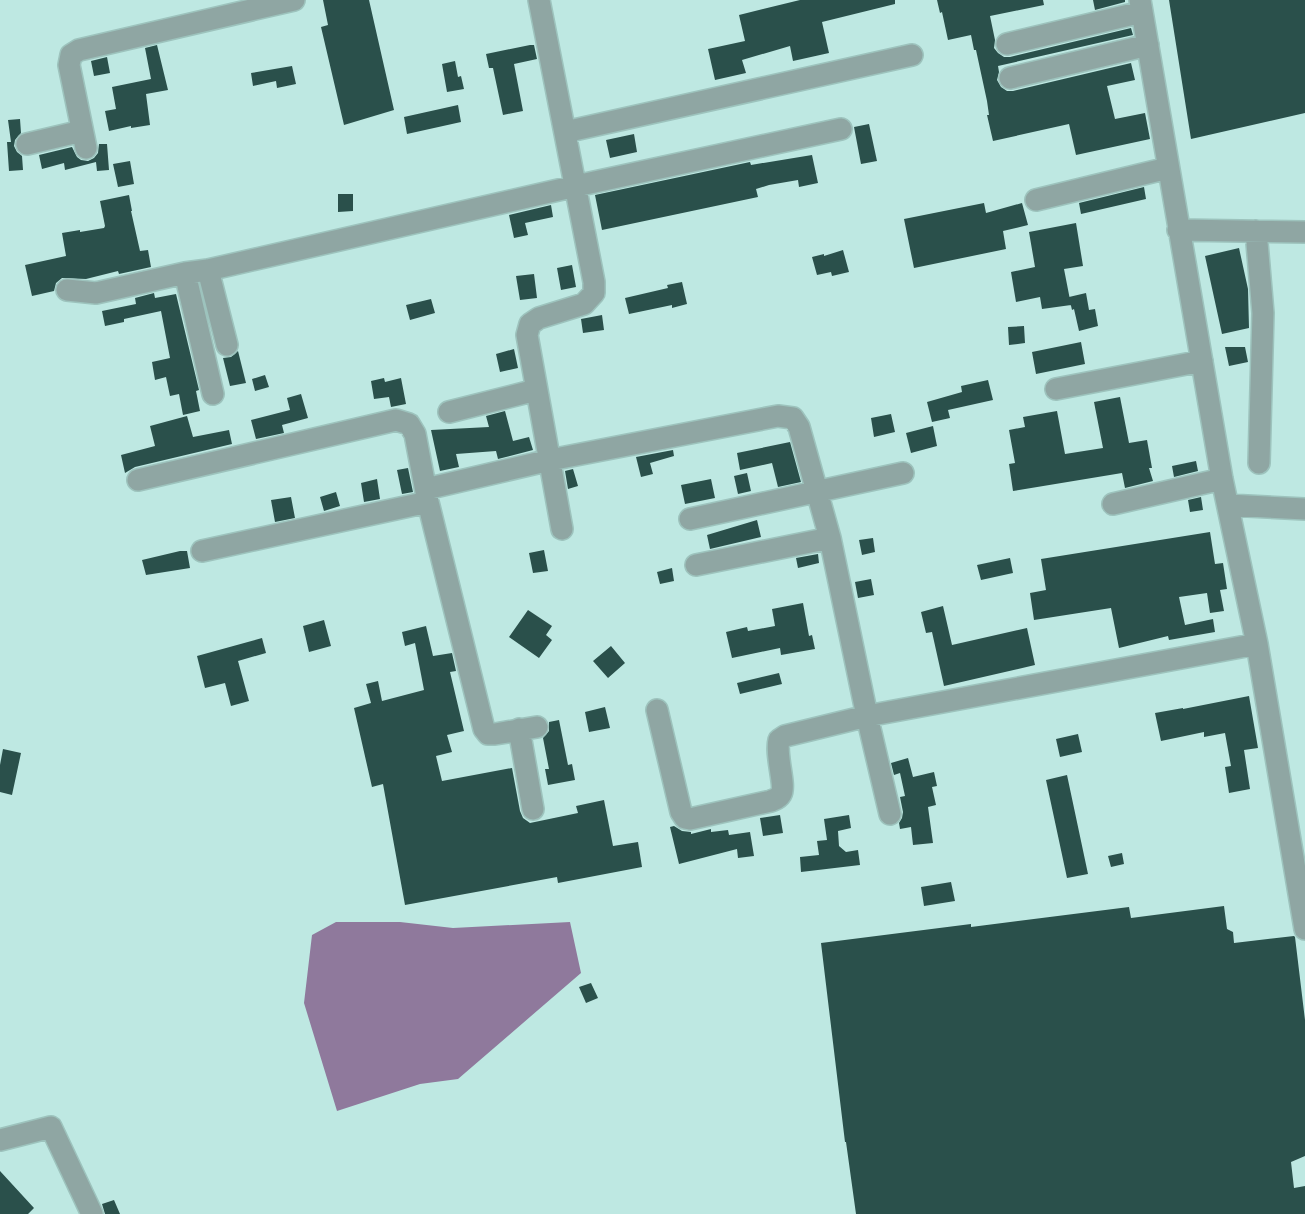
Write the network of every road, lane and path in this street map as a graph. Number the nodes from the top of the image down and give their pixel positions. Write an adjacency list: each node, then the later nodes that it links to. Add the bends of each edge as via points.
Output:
1 (294, 0): 10 (street, via 79,50 71,55 69,65 84,139)
2 (539, 0): 9 (street)
3 (1141, 6): 4 (street); 5 (street)
4 (1007, 44)
5 (1148, 45): 7 (street); 11 (street)
6 (912, 55): 9 (street)
7 (1010, 78)
8 (841, 129): 12 (street)
9 (565, 132): 12 (street)
10 (27, 144)
11 (1168, 168): 13 (street); 14 (street)
12 (576, 186): 17 (street); 22 (street, via 594,293 584,304 530,324 527,335)
13 (1036, 200)
14 (1178, 230): 15 (street); 21 (street)
15 (1256, 231): 16 (street); 27 (street, via 1263,313)
16 (1305, 232)
17 (208, 270): 18 (street); 20 (street)
18 (185, 273): 19 (street, via 96,293); 24 (street)
19 (67, 290)
20 (227, 345)
21 (1202, 360): 23 (street); 30 (street)
22 (536, 390): 25 (street); 26 (street)
23 (1056, 390)
24 (213, 394)
25 (449, 412)
26 (550, 460): 31 (street, via 778,416 793,418 799,427); 32 (street); 37 (street)
27 (1259, 463)
28 (903, 473): 31 (street)
29 (138, 480): 32 (street, via 396,420 409,424 415,434)
30 (1222, 480): 33 (street); 34 (street)
31 (818, 491): 36 (street); 38 (street)
32 (427, 496): 39 (street); 44 (street, via 484,729 495,734 528,728)
33 (1113, 504)
34 (1227, 505): 35 (street); 41 (street)
35 (1305, 509)
36 (690, 519)
37 (562, 529)
38 (830, 538): 40 (street); 43 (street)
39 (202, 551)
40 (696, 565)
41 (1257, 645): 43 (street); 46 (street)
42 (657, 710): 43 (street, via 681,812 691,819 779,797 783,790 779,740)
43 (867, 716): 45 (street)
44 (534, 809)
45 (890, 814)
46 (1305, 929)
47 (0, 1140): 48 (street, via 51,1127)
48 (93, 1214)

